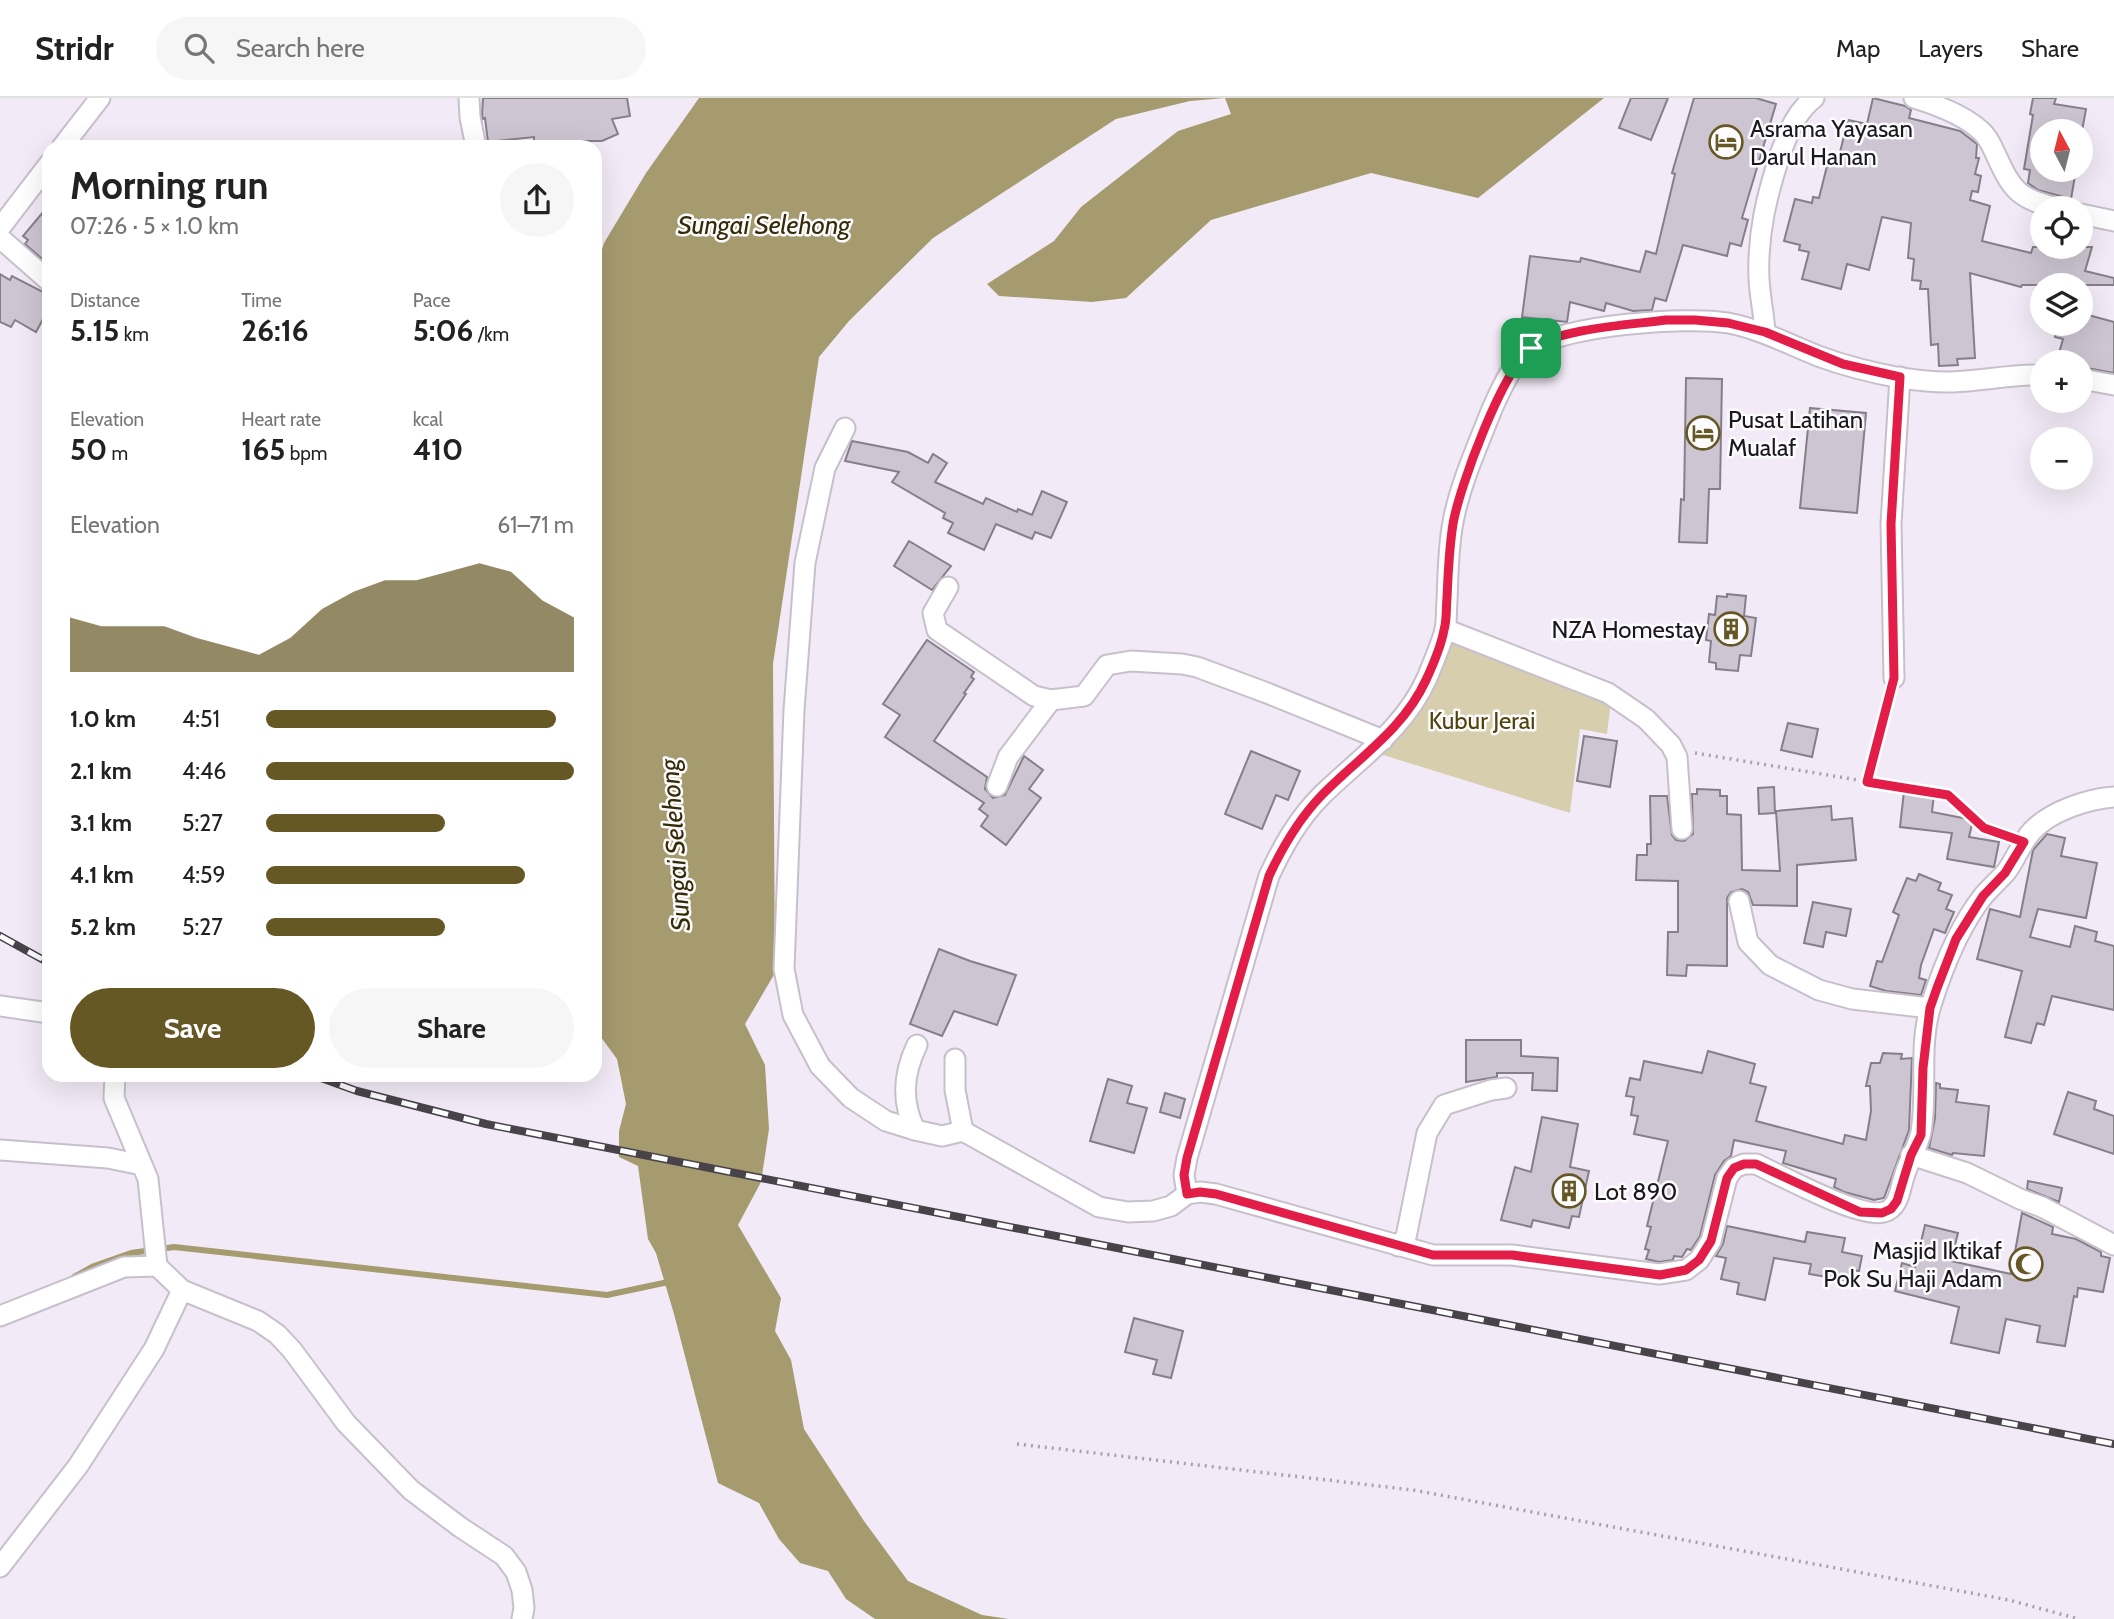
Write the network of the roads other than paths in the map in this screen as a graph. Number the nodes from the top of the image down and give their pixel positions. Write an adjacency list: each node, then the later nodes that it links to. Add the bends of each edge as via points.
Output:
1 (100, 98): 5 (street)
2 (469, 98): 6 (street)
3 (1814, 98): 14 (street, via 1789,130 1767,192 1759,263)
4 (1914, 98): 8 (street, via 1949,111 1982,132 2008,183)
5 (67, 140)
6 (475, 140)
7 (42, 173): 11 (street)
8 (2030, 197)
9 (2093, 217): 10 (street)
10 (2114, 221)
11 (0, 228)
12 (0, 238): 13 (street)
13 (42, 275)
14 (1765, 332): 16 (street, via 1819,356); 21 (street, via 1728,323 1666,320 1570,334 1531,348 1504,384 1458,502)
15 (2030, 376): 16 (street, via 1946,382)
16 (1900, 377): 22 (street, via 1891,524)
17 (2093, 381): 18 (street)
18 (2114, 385)
19 (845, 428): 36 (street, via 825,468 805,563 784,969 793,1015 820,1066 851,1098 886,1121)
20 (948, 587): 23 (street, via 933,613 937,630 1034,696)
21 (1445, 629): 24 (street, via 1426,680 1407,713); 27 (street, via 1608,693 1646,719 1675,750)
22 (1894, 678)
23 (1051, 700): 24 (street, via 1084,696 1107,665 1182,664); 25 (street, via 1008,757)
24 (1383, 740): 41 (street, via 1300,820 1269,876 1187,1158)
25 (997, 786)
26 (2114, 797): 30 (street, via 2061,812 2033,830 1956,939)
27 (1682, 829)
28 (1739, 901): 30 (street, via 1748,942 1770,965 1819,990 1852,999)
29 (0, 1006): 31 (street)
30 (1930, 1008): 39 (street, via 1921,1135)
31 (42, 1012)
32 (917, 1045): 36 (street, via 904,1087)
33 (955, 1059): 37 (street)
34 (115, 1082): 40 (street, via 114,1098)
35 (1506, 1088): 43 (street, via 1444,1105 1427,1133 1406,1237)
36 (915, 1130): 37 (street, via 942,1136)
37 (963, 1131): 41 (street, via 1099,1207 1153,1211 1171,1206)
38 (0, 1150): 40 (street)
39 (1911, 1155): 42 (street, via 1967,1173); 43 (street, via 1897,1201 1882,1213 1860,1212 1756,1164 1734,1168 1705,1252 1693,1265 1674,1273 1660,1275 1512,1255 1433,1255)
40 (142, 1165): 44 (street, via 148,1179)
41 (1187, 1194): 43 (street, via 1216,1194)
42 (2114, 1245)
43 (1398, 1246)
44 (156, 1255): 45 (street); 46 (street)
45 (182, 1290): 47 (street, via 154,1349 78,1466); 48 (street, via 258,1321 277,1334 346,1423 411,1490 504,1556 522,1590)
46 (0, 1315)
47 (0, 1567)
48 (522, 1619)

